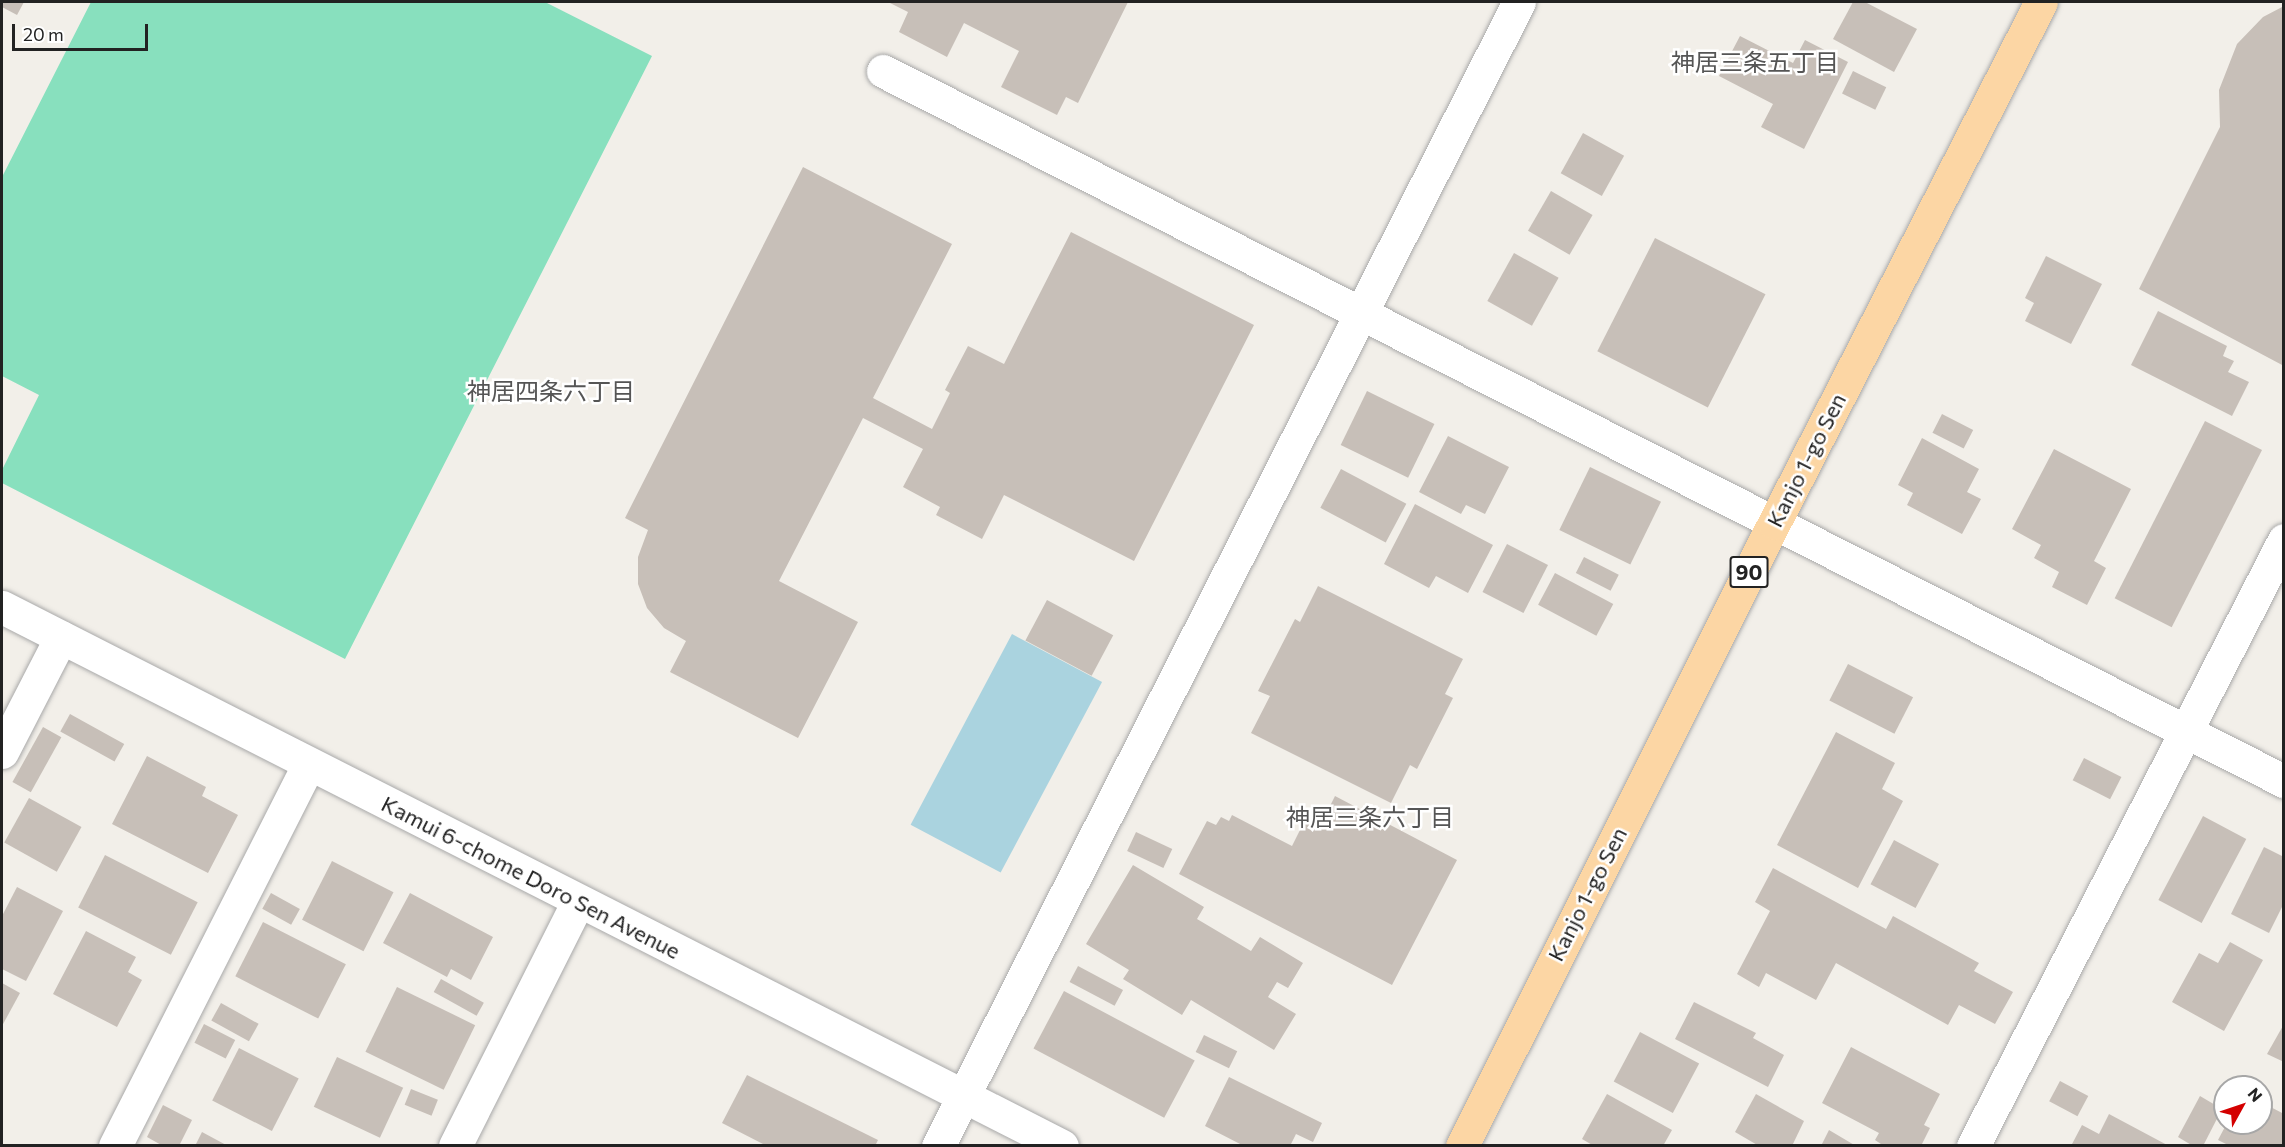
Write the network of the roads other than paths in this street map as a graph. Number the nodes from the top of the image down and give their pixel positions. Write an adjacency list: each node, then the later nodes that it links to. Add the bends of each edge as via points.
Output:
1 (1519, 2): 4 (street)
2 (2040, 2): 5 (main road, Kanjo 1-go Sen / 90)
3 (883, 71): 4 (street)
4 (1359, 315): 5 (street); 14 (street)
5 (1773, 523): 9 (street); 19 (main road, Kanjo 1-go Sen / 90)
6 (2283, 540): 9 (street)
7 (2, 607): 8 (street, Kamui 6-chome Doro Sen Avenue)
8 (60, 638): 10 (street); 11 (street, Kamui 6-chome Doro Sen Avenue)
9 (2186, 730): 12 (street); 20 (street)
10 (2, 752)
11 (309, 764): 13 (street, Kamui 6-chome Doro Sen Avenue); 15 (street)
12 (2283, 781)
13 (578, 901): 14 (street, Kamui 6-chome Doro Sen Avenue); 16 (street)
14 (964, 1095): 17 (street); 18 (street, Kamui 6-chome Doro Sen Avenue)
15 (115, 1146)
16 (454, 1146)
17 (938, 1146)
18 (1062, 1146)
19 (1462, 1146)
20 (1973, 1146)

